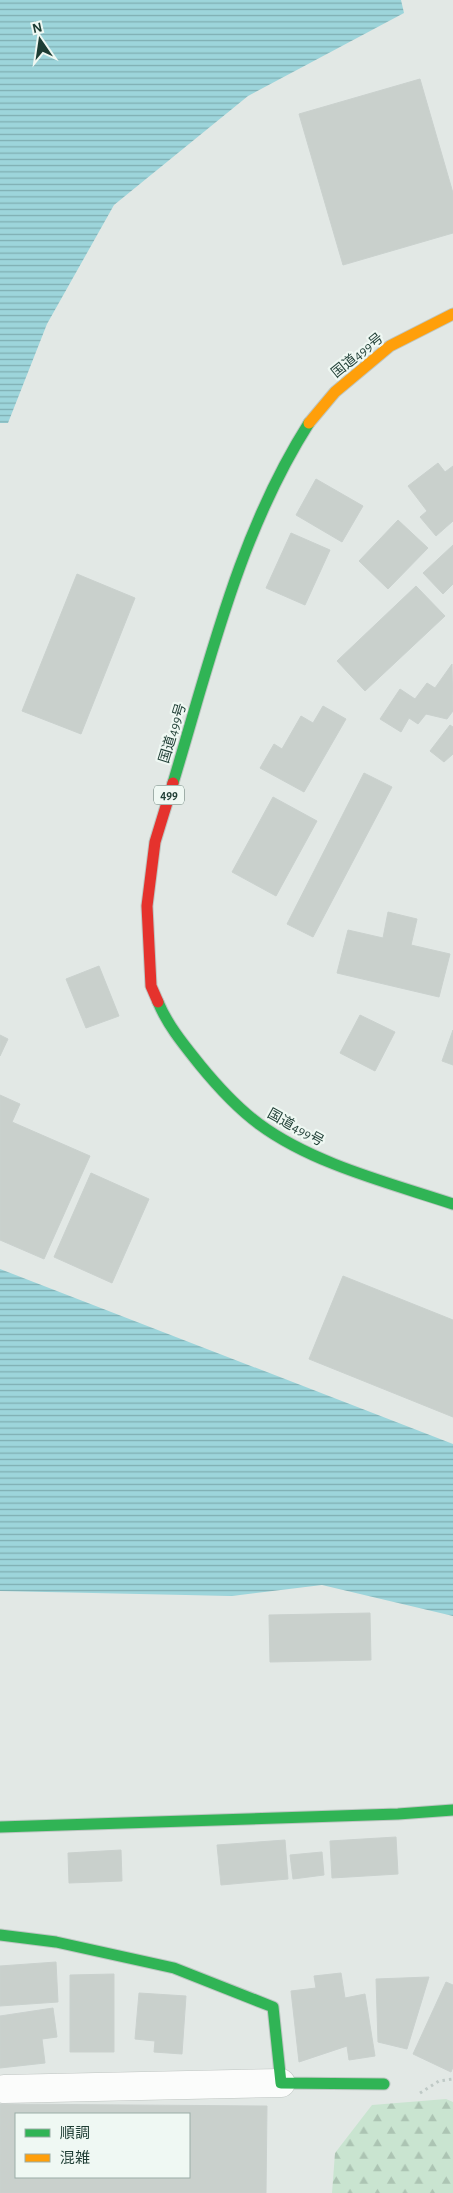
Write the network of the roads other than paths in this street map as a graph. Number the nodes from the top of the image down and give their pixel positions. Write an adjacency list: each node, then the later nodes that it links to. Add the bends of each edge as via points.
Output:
1 (453, 314): 2 (main road, 国道499号 / 499, via 390,346 335,392 308,424 271,488 226,608 155,842 147,906 151,986 179,1039 226,1096 260,1126 306,1151 344,1168)
2 (453, 1204)
3 (453, 1810): 4 (main road)
4 (0, 1827)
5 (0, 1935): 6 (main road, via 56,1942 174,1968 273,2007)
6 (281, 2083): 7 (main road); 8 (street)
7 (384, 2084)
8 (4, 2089)

